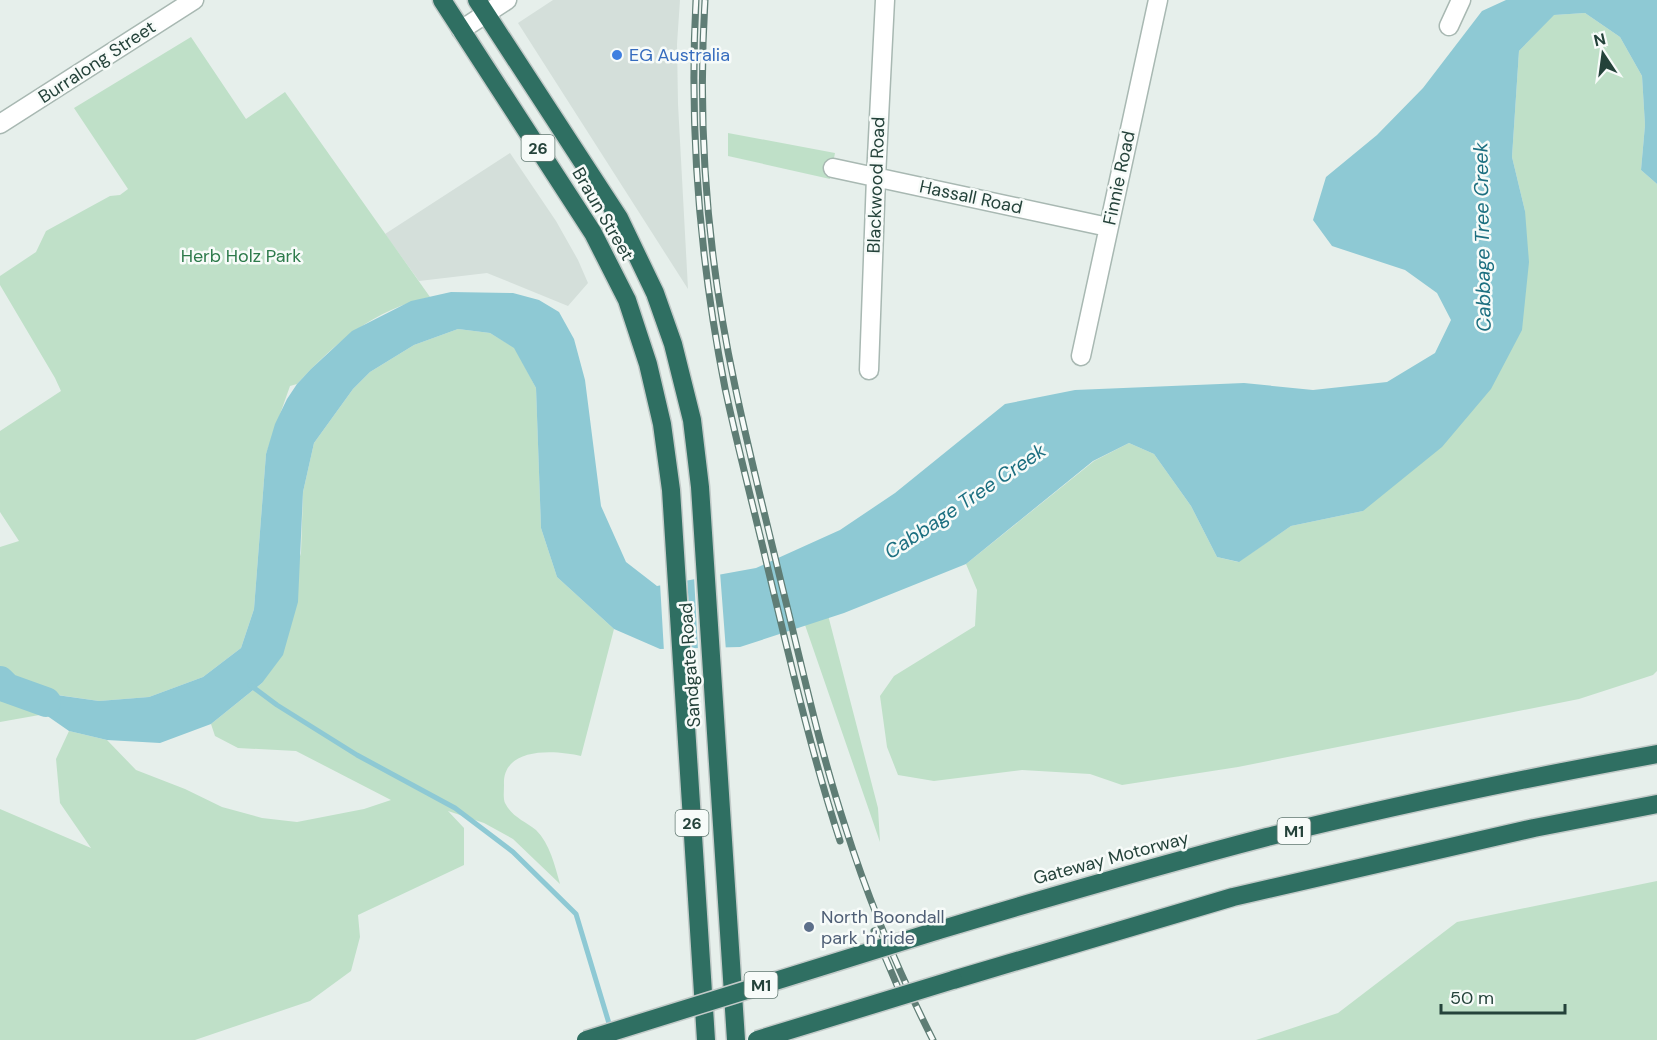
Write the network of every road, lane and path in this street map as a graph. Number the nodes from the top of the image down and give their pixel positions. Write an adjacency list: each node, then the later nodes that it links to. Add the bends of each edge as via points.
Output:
1 (194, 0): 10 (street, Burralong Street)
2 (442, 0): 9 (highway, Braun Street / 26)
3 (507, 0): 7 (street)
4 (885, 0): 12 (street, Blackwood Road)
5 (1158, 0): 13 (street, Finnie Road)
6 (1461, 0): 8 (street)
7 (482, 7): 9 (street); 14 (highway, Braun Street / 26, via 620,218)
8 (1449, 26)
9 (461, 30): 15 (highway, Braun Street / 26, via 593,233)
10 (0, 124)
11 (833, 168): 12 (street, Hassall Road)
12 (876, 177): 13 (street, Hassall Road); 17 (street, Blackwood Road)
13 (1108, 227): 16 (street, Finnie Road)
14 (655, 293): 22 (highway, Sandgate Road / 26, via 673,344 692,420 700,487)
15 (627, 300): 21 (highway, Sandgate Road / 26, via 662,424 671,490)
16 (1082, 356)
17 (869, 370)
18 (1657, 754): 20 (highway, Gateway Motorway / M1, bridge, via 1534,777 1268,837 1040,900)
19 (1657, 804): 23 (highway, bridge, via 1233,897)
20 (586, 1040)
21 (706, 1040)
22 (736, 1040)
23 (757, 1040)

